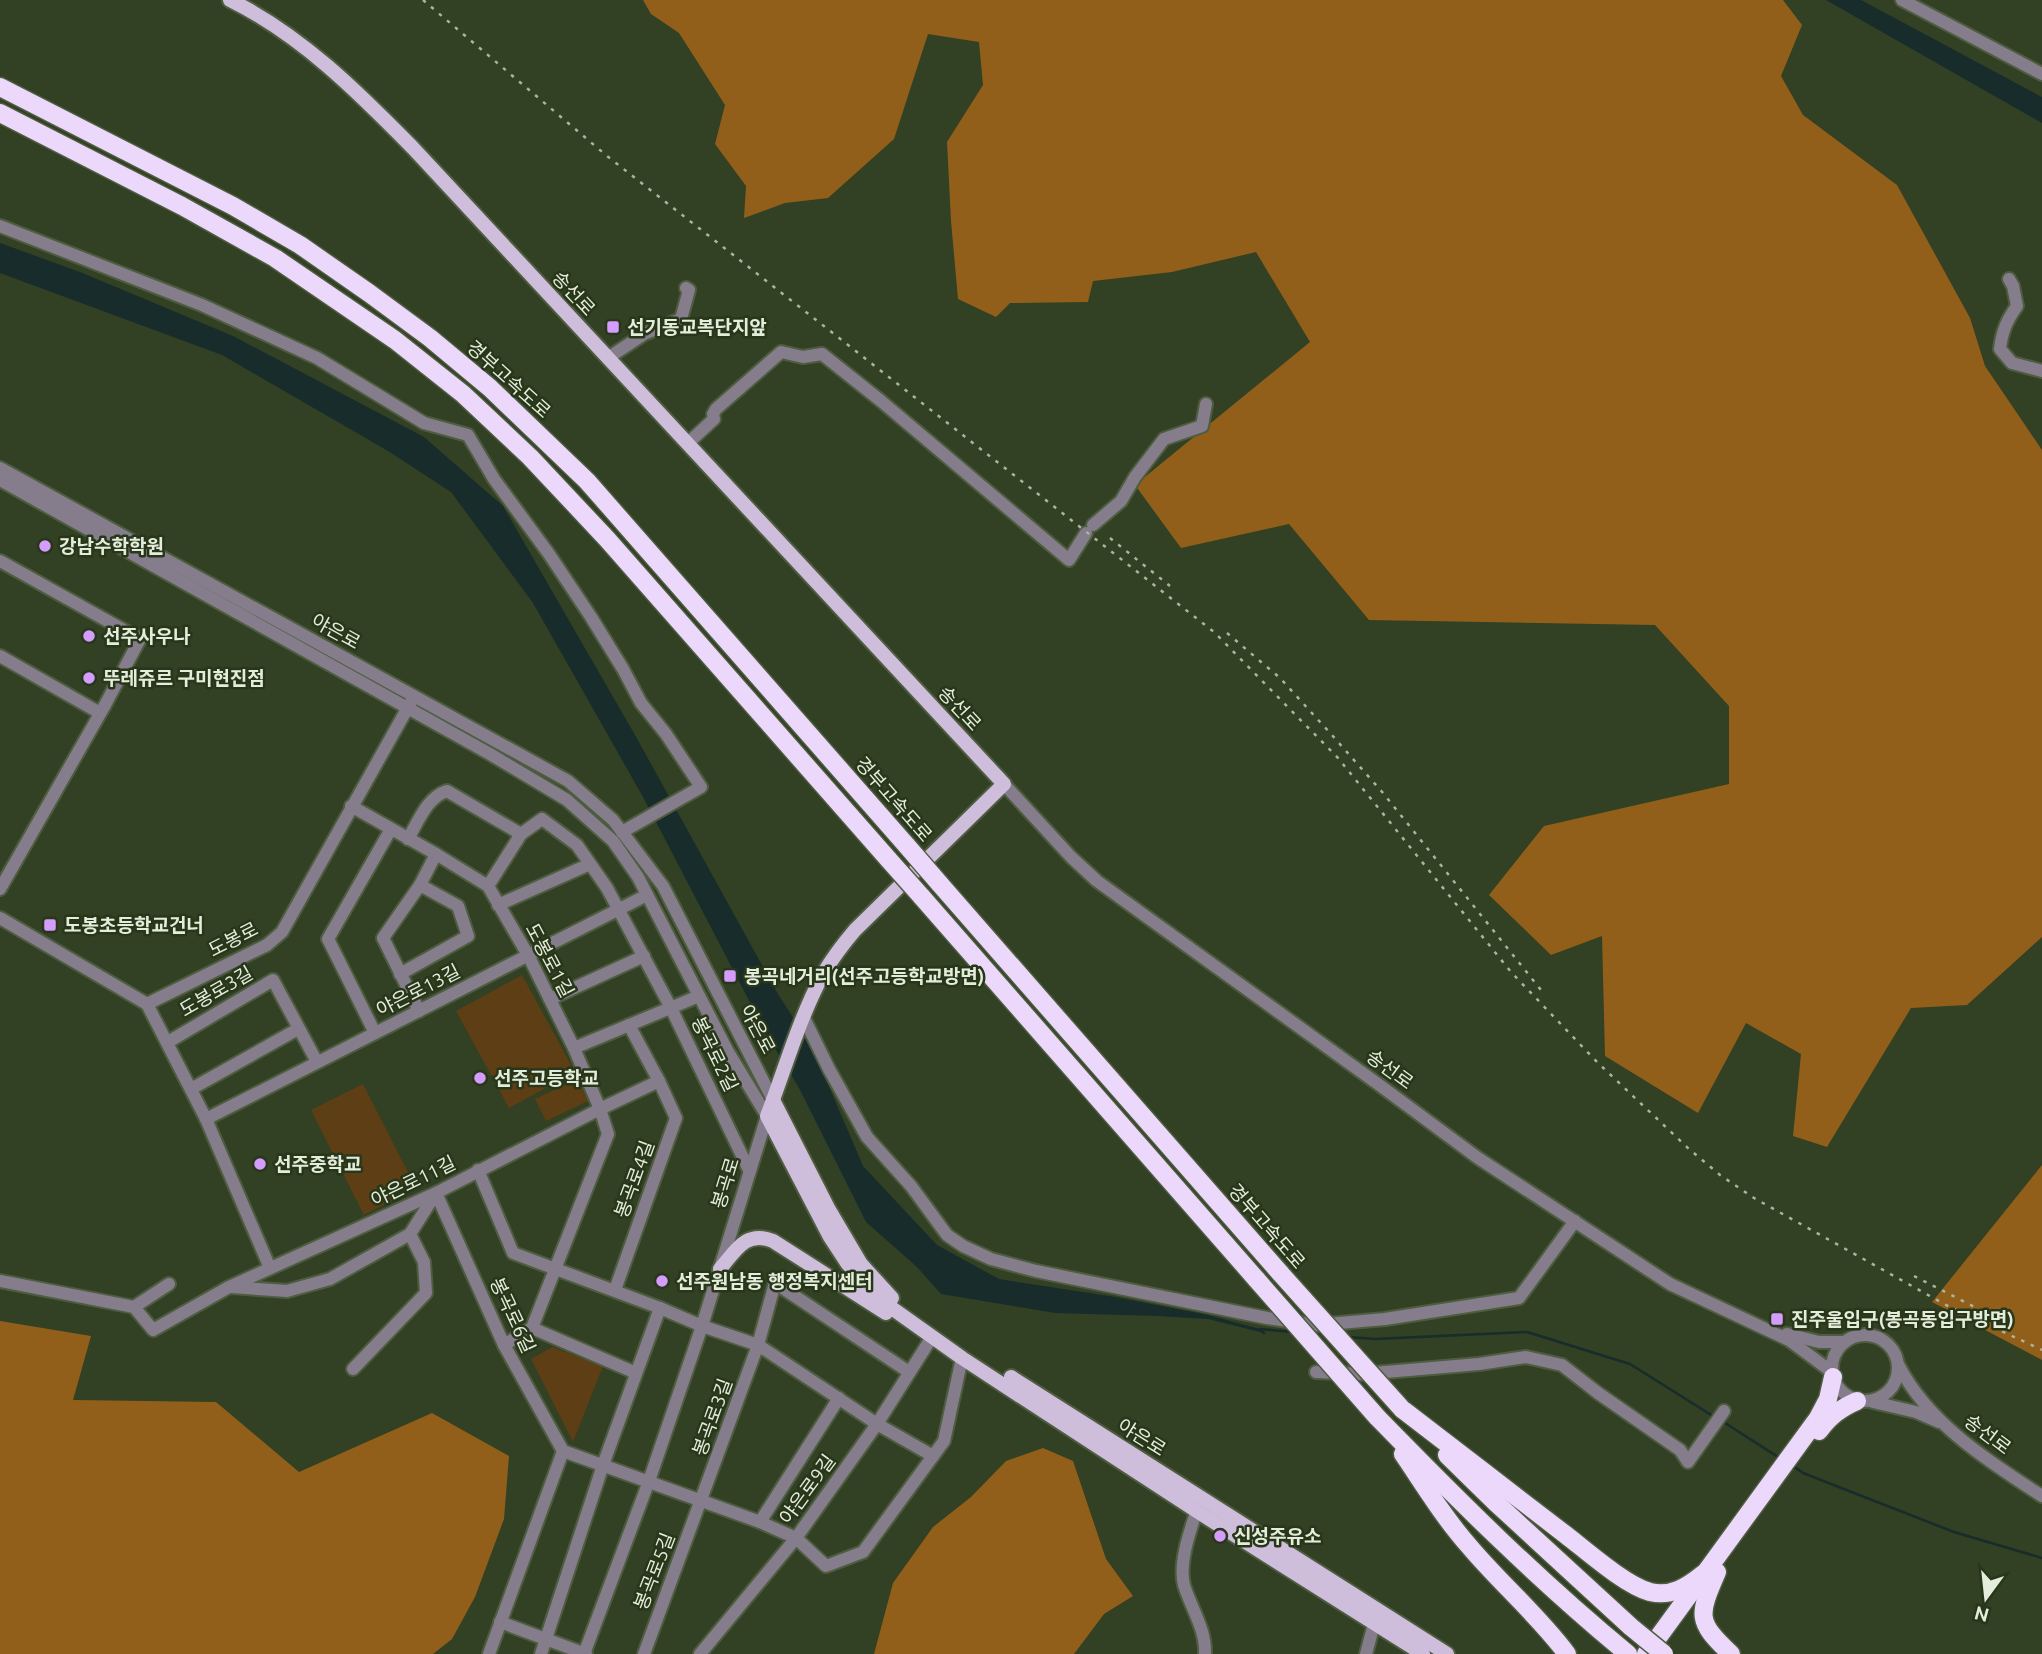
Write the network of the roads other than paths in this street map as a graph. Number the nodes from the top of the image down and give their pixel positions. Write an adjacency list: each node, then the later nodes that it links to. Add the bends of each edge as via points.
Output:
1 (230, 0): 9 (main road, 송선로, via 282,31 353,88)
2 (1902, 0): 3 (street)
3 (2042, 74)
4 (0, 87): 85 (highway, 경부고속도로, bridge, via 300,245 430,338 490,388 587,481)
5 (0, 113): 87 (highway, bridge, via 275,258 384,332 463,394 530,457)
6 (0, 226): 22 (street, via 202,305 317,358 424,423 468,435 591,617 641,703 701,787)
7 (2009, 279): 10 (street, via 2017,306 2006,322 2000,349 2012,363)
8 (686, 288): 9 (street, via 681,319 644,334)
9 (608, 358): 12 (main road, 송선로)
10 (2042, 371)
11 (1206, 404): 12 (street, via 1202,426 1164,439 1121,500 1090,529 1069,560 822,355 781,352 716,409 714,419)
12 (687, 444): 19 (main road, 송선로)
13 (0, 468): 17 (street, 야은로)
14 (0, 480): 17 (street, 야은로)
15 (0, 561): 18 (street, via 140,639)
16 (0, 656): 18 (street)
17 (411, 702): 20 (street, 도봉로); 22 (street, 야은로, via 568,781); 30 (street, 야은로, via 567,800 613,841)
18 (100, 713): 29 (street)
19 (1004, 784): 42 (main road, 봉곡로, via 855,930 824,972); 58 (street, 송선로, via 1097,881 1478,1158)
20 (351, 806): 21 (street); 39 (street, 도봉로, via 282,932 267,945)
21 (391, 829): 24 (street); 45 (street, via 328,939)
22 (622, 832): 51 (street, 야은로, via 663,886)
23 (521, 834): 24 (street, via 446,791 432,799); 26 (street, 봉곡로2길, via 542,819 577,845); 28 (street)
24 (408, 839): 25 (street)
25 (436, 854): 27 (street); 28 (street)
26 (590, 864): 31 (street); 32 (street, 봉곡로2길)
27 (420, 885): 36 (street, via 383,938); 36 (street, via 458,906 468,936)
28 (488, 886): 31 (street, 도봉로1길)
29 (0, 889)
30 (647, 895): 32 (street, 야은로13길); 37 (street, 야은로)
31 (498, 905): 34 (street, 도봉로1길)
32 (619, 909): 34 (street, 야은로13길); 35 (street, 봉곡로2길)
33 (0, 918): 39 (street)
34 (528, 956): 38 (street, 도봉로1길); 41 (street, 야은로13길)
35 (644, 956): 38 (street); 40 (street, 봉곡로2길)
36 (400, 974): 41 (street)
37 (699, 996): 40 (street); 53 (street, 야은로)
38 (550, 999): 47 (street, 도봉로1길)
39 (147, 1003): 46 (street, 도봉로3길)
40 (671, 1008): 43 (street); 56 (street, 봉곡로2길)
41 (419, 1011): 45 (street, 야은로13길)
42 (804, 1018): 51 (main road, 봉곡로); 58 (street, via 867,1137 947,1235 991,1259 1036,1271 1317,1325 1385,1319 1519,1298)
43 (629, 1025): 47 (street); 49 (street)
44 (298, 1029): 46 (street, 도봉로3길, via 273,980); 48 (street, 도봉로3길); 50 (street)
45 (375, 1033): 48 (street, 야은로13길)
46 (168, 1042): 50 (street, 도봉로3길)
47 (574, 1048): 52 (street, 도봉로1길)
48 (317, 1062): 54 (street, 야은로13길)
49 (659, 1081): 52 (street, 야은로11길); 66 (street, 봉곡로4길, via 676,1118)
50 (191, 1089): 54 (street, 도봉로3길)
51 (773, 1100): 53 (main road, 봉곡로); 97 (main road, 야은로, via 861,1264 888,1295)
52 (600, 1109): 55 (street, 야은로11길); 61 (street, 봉곡로4길, via 608,1135)
53 (767, 1116): 56 (street, 봉곡로); 72 (main road, 야은로, via 847,1264 879,1299)
54 (206, 1119): 60 (street, 도봉로3길)
55 (478, 1170): 57 (street, 야은로11길); 61 (street, via 513,1253)
56 (749, 1170): 62 (street, 봉곡로)
57 (436, 1193): 59 (street); 60 (street, 야은로11길); 74 (street, 봉곡로6길)
58 (1575, 1221): 69 (street, 송선로, via 1681,1290)
59 (410, 1234): 65 (street, via 330,1279 287,1291); 78 (street, via 424,1262 426,1293)
60 (271, 1268): 65 (street, 야은로11길)
61 (554, 1268): 66 (street); 71 (street, 봉곡로4길)
62 (720, 1269): 70 (street, 봉곡로); 72 (main road, via 746,1240 763,1237)
63 (0, 1280): 67 (street)
64 (169, 1284): 67 (street)
65 (229, 1287): 67 (street, 야은로11길, via 153,1330)
66 (615, 1290): 68 (street)
67 (134, 1307)
68 (660, 1308): 70 (street); 81 (street)
69 (1760, 1325): 73 (street, via 1819,1342); 82 (street, via 1795,1343)
70 (702, 1326): 75 (street); 94 (street, 봉곡로)
71 (532, 1328): 74 (street); 81 (street)
72 (932, 1337): 76 (main road, 야은로); 79 (street, 야은로9길)
73 (1844, 1342): 77 (street, via 1862,1335 1880,1338); 82 (street, via 1834,1356)
74 (504, 1345): 91 (street, 봉곡로6길)
75 (758, 1345): 79 (street, 봉곡로3길, via 775,1283); 83 (street); 96 (street, 봉곡로3길)
76 (962, 1358): 92 (street, via 944,1441); 97 (main road, 야은로)
77 (1899, 1364): 84 (street, via 1892,1388 1882,1398); 89 (street, via 1913,1391)
78 (353, 1369)
79 (909, 1372): 88 (street, 야은로9길)
80 (1316, 1372): 86 (street, via 1362,1374 1526,1357 1562,1365 1680,1450 1688,1462)
81 (636, 1373): 93 (street)
82 (1832, 1375): 84 (street, via 1842,1392); 90 (highway, via 1828,1399)
83 (839, 1398): 88 (street); 98 (street)
84 (1864, 1401): 89 (street, via 1916,1412); 90 (highway, via 1844,1406)
85 (1402, 1409): 100 (highway, via 1640,1588 1669,1593); 116 (highway, 경부고속도로, bridge, via 1495,1502)
86 (1724, 1411)
87 (1377, 1417): 104 (highway, via 1534,1571); 114 (highway, via 1469,1547)
88 (877, 1424): 92 (street); 99 (street, 야은로9길)
89 (1945, 1426): 95 (street, 송선로)
90 (1802, 1447): 100 (highway)
91 (563, 1451): 93 (street); 101 (street)
92 (933, 1455): 99 (street, via 863,1552 826,1566)
93 (603, 1465): 94 (street); 103 (street)
94 (649, 1481): 96 (street); 107 (street, 봉곡로)
95 (2042, 1496)
96 (701, 1502): 98 (street); 108 (street, 봉곡로5길)
97 (1199, 1504): 102 (main road, 야은로); 110 (street, via 1182,1568); 113 (main road, 야은로)
98 (760, 1522): 99 (street)
99 (796, 1538): 109 (street, 야은로9길)
100 (1710, 1573): 115 (highway); 116 (highway); 117 (highway, via 1703,1623)
101 (499, 1622): 103 (street); 105 (street)
102 (1374, 1624): 111 (street); 112 (main road, 야은로)
103 (547, 1639): 106 (street); 107 (street)
104 (1622, 1649)
105 (489, 1654)
106 (541, 1654)
107 (585, 1654)
108 (644, 1654)
109 (700, 1654)
110 (1205, 1654)
111 (1366, 1654)
112 (1423, 1654)
113 (1447, 1654)
114 (1567, 1654)
115 (1646, 1654)
116 (1661, 1654)
117 (1731, 1654)

